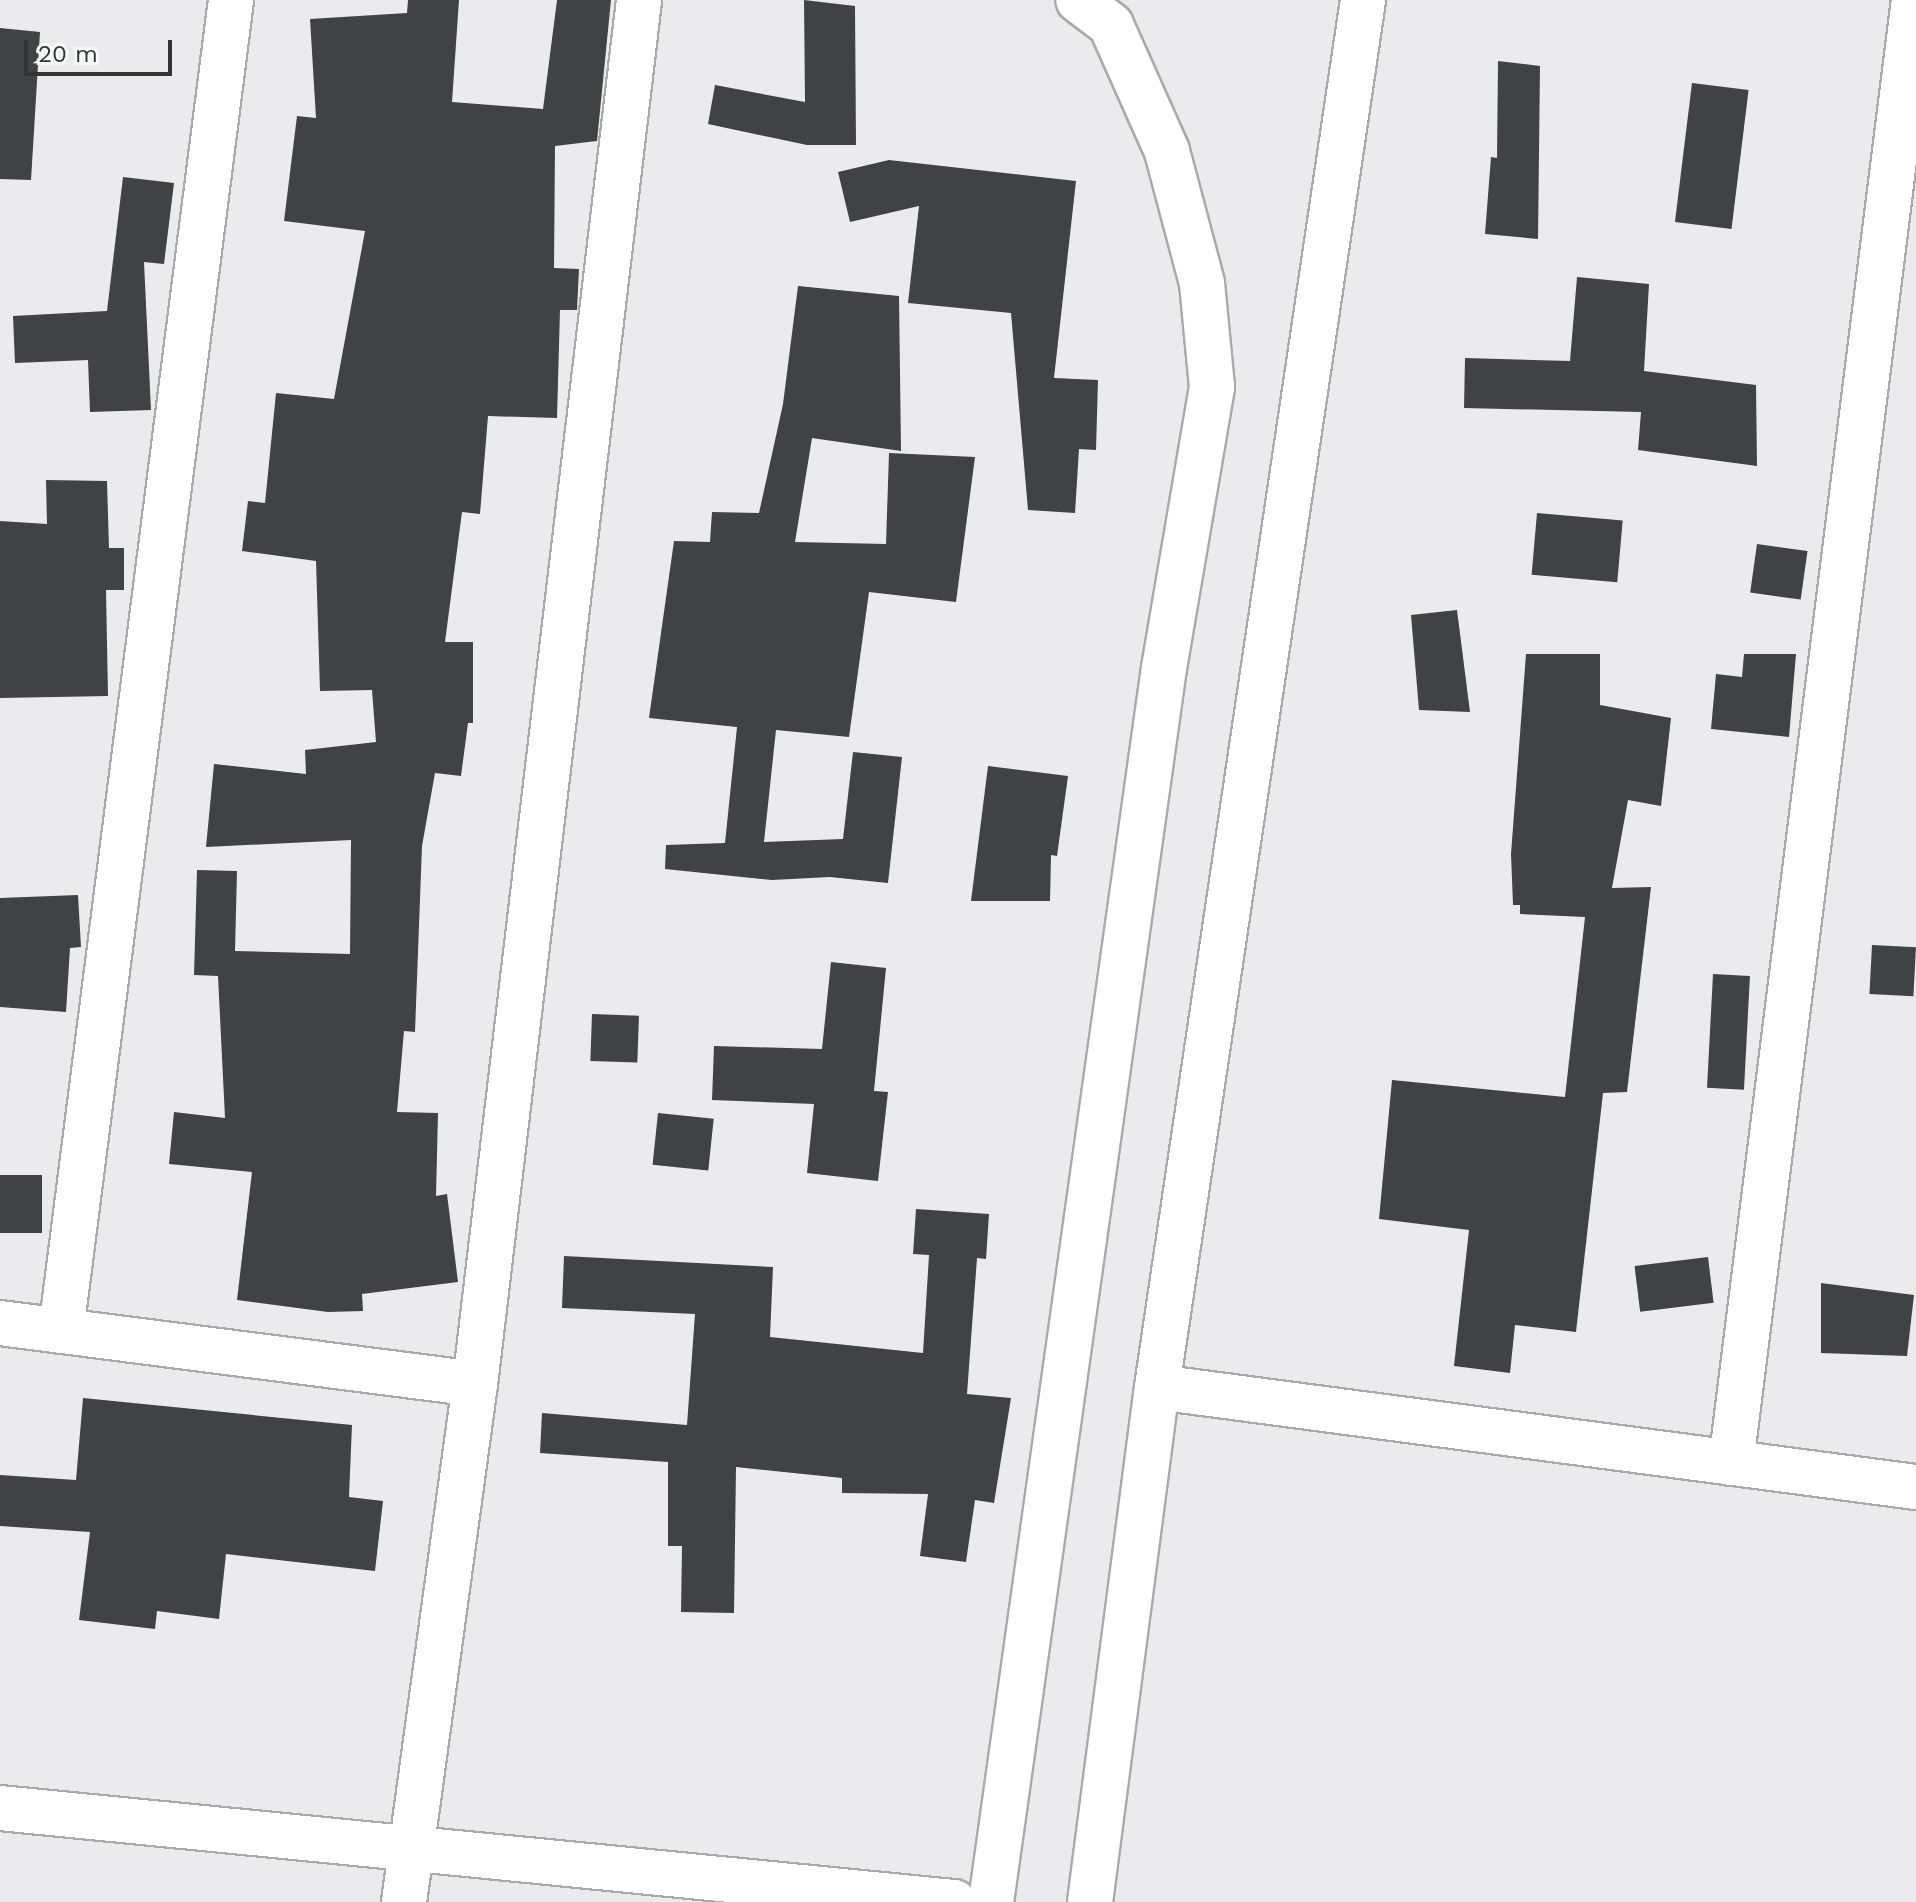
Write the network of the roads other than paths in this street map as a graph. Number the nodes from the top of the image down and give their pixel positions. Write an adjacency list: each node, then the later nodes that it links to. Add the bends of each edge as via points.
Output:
1 (231, 0): 7 (street)
2 (639, 0): 8 (street)
3 (1078, 0): 16 (street, via 1111,25 1167,151 1202,283 1212,387 1164,668)
4 (1363, 0): 9 (street)
5 (1914, 0): 10 (street)
6 (0, 1323): 7 (street)
7 (61, 1331): 8 (street)
8 (475, 1384): 13 (street)
9 (1157, 1387): 10 (street); 17 (street)
10 (1731, 1463): 11 (street)
11 (1916, 1487)
12 (0, 1809): 13 (street)
13 (411, 1845): 14 (street); 15 (street)
14 (404, 1902)
15 (954, 1902)
16 (991, 1902)
17 (1090, 1902)

